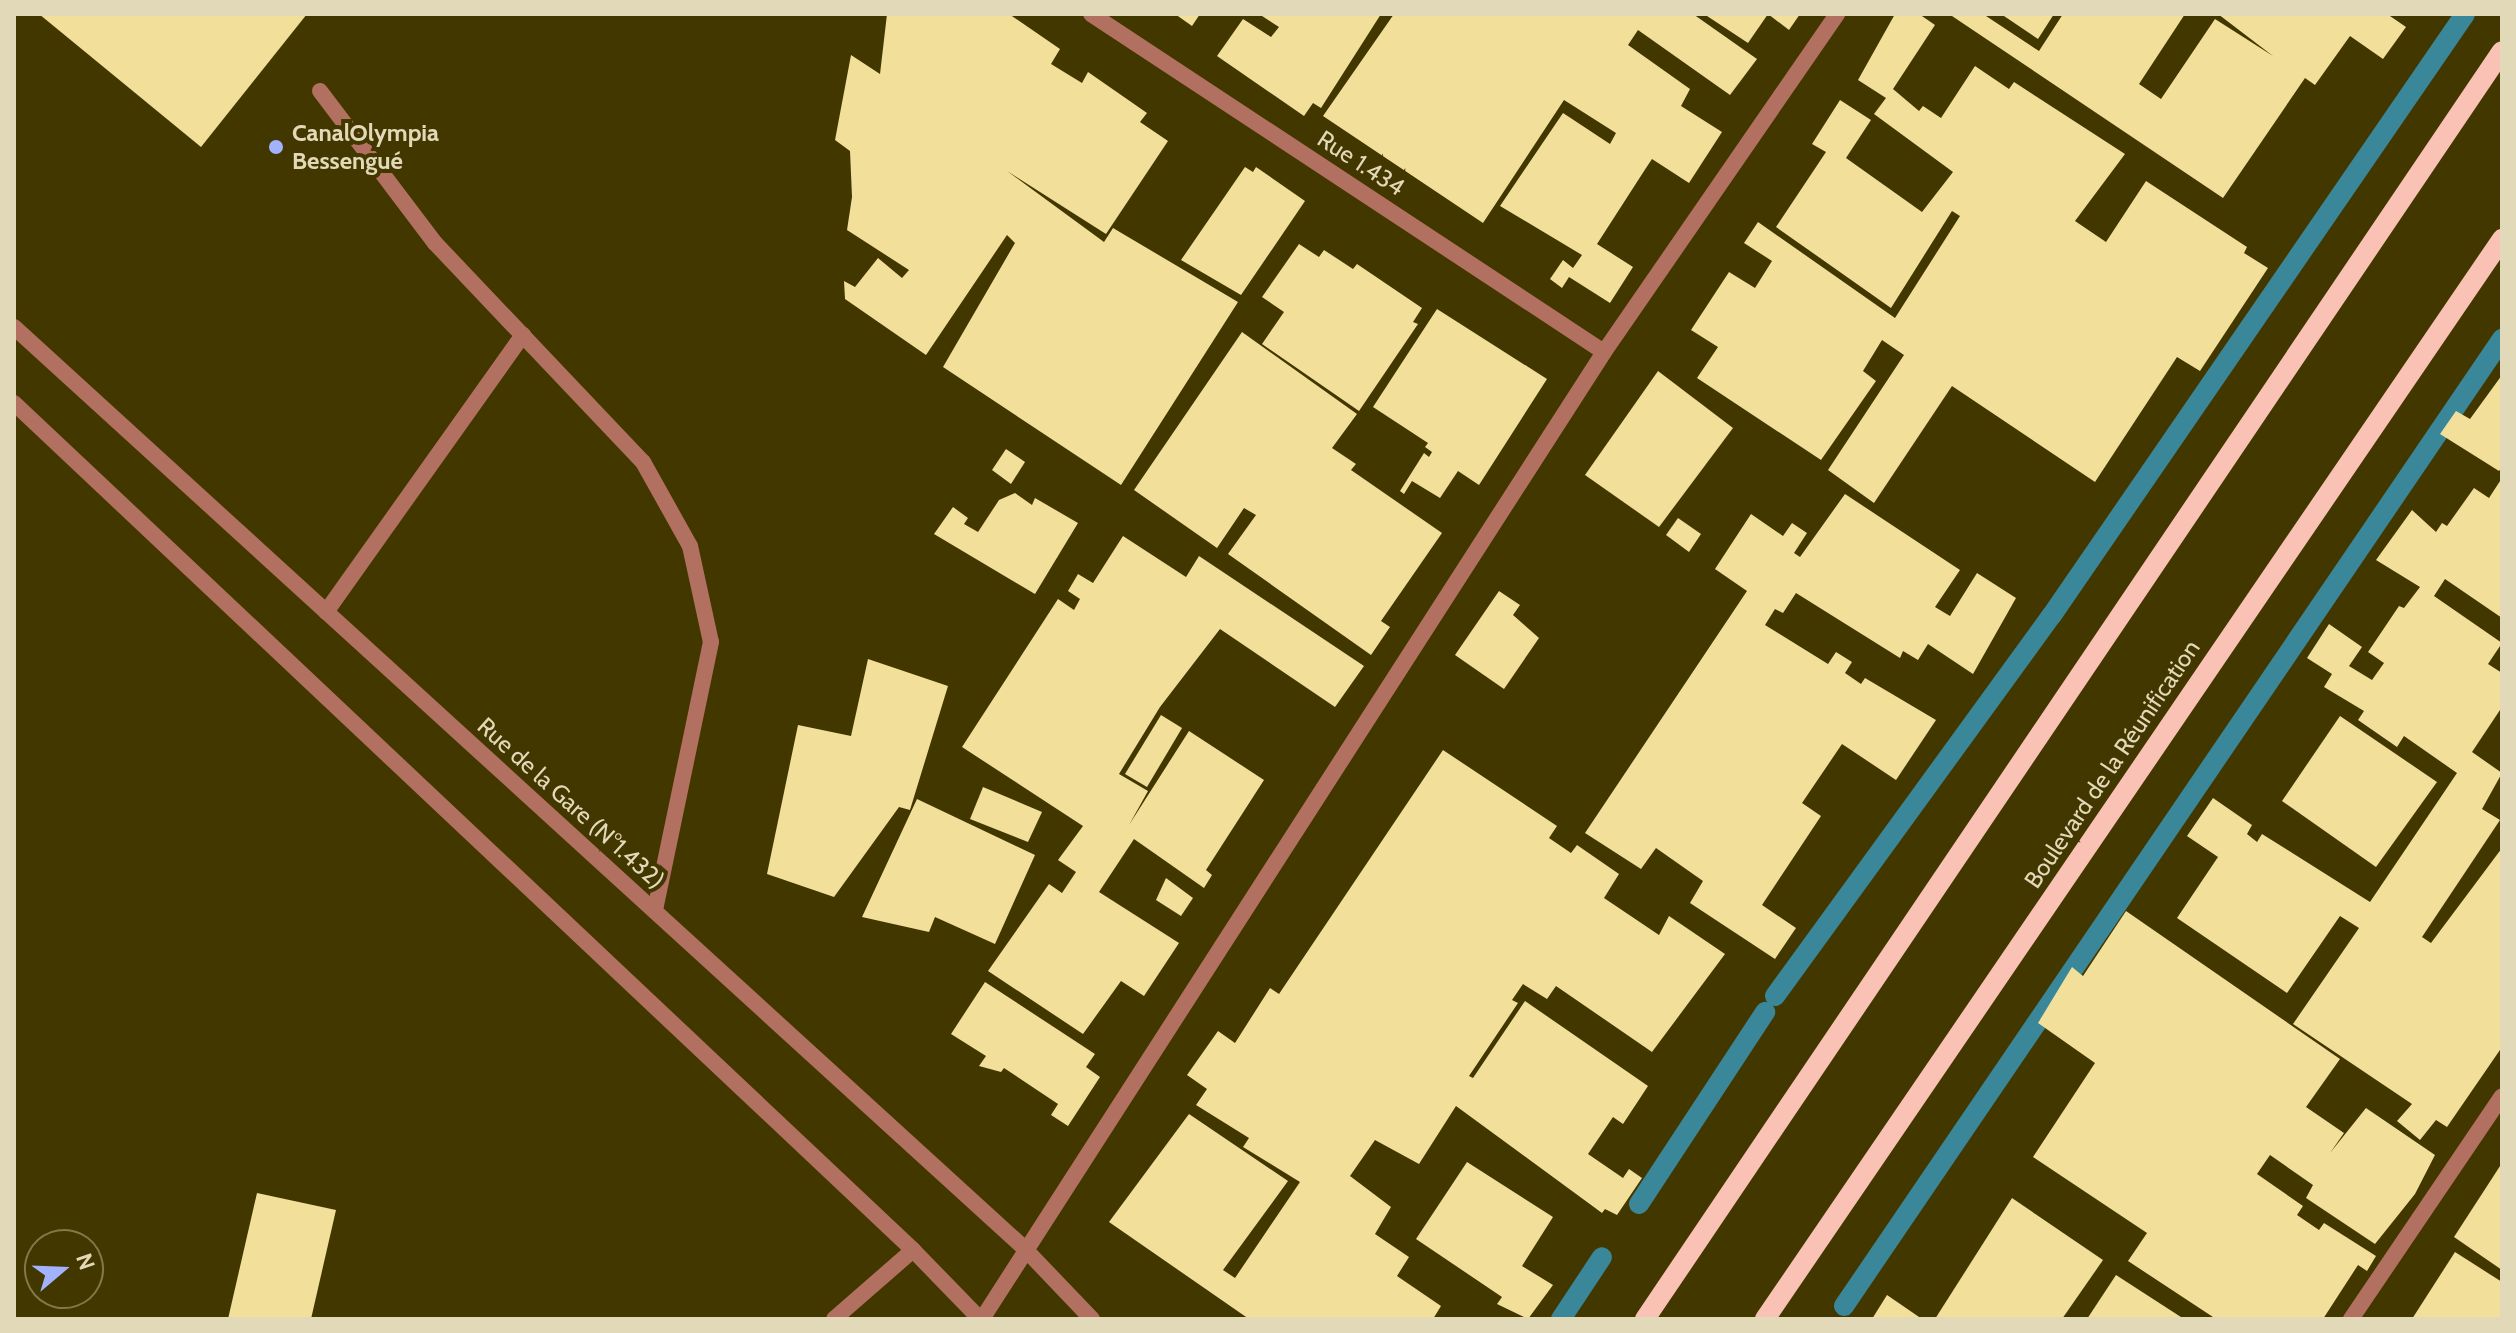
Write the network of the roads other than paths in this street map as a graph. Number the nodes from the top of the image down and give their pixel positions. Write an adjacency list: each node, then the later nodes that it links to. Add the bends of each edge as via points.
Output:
1 (1091, 14): 8 (street, Rue 1.434)
2 (1837, 14): 8 (street)
3 (2502, 51): 18 (main road)
4 (320, 91): 7 (street, via 435,243)
5 (2502, 239): 19 (main road, Boulevard de la Réunification)
6 (14, 327): 10 (street, Rue de la Gare (N°1.432))
7 (523, 335): 10 (street); 11 (street, via 643,462 690,546 711,642)
8 (1604, 352): 13 (street)
9 (14, 403): 14 (street)
10 (326, 612): 11 (street, Rue de la Gare (N°1.432))
11 (655, 911): 13 (street, Rue de la Gare (N°1.432))
12 (2502, 1096): 20 (street)
13 (1025, 1249): 16 (street); 17 (street, Rue de la Gare (N°1.432))
14 (913, 1250): 15 (street); 16 (street)
15 (834, 1319)
16 (981, 1319)
17 (1092, 1319)
18 (1645, 1319)
19 (1765, 1319)
20 (2351, 1319)

